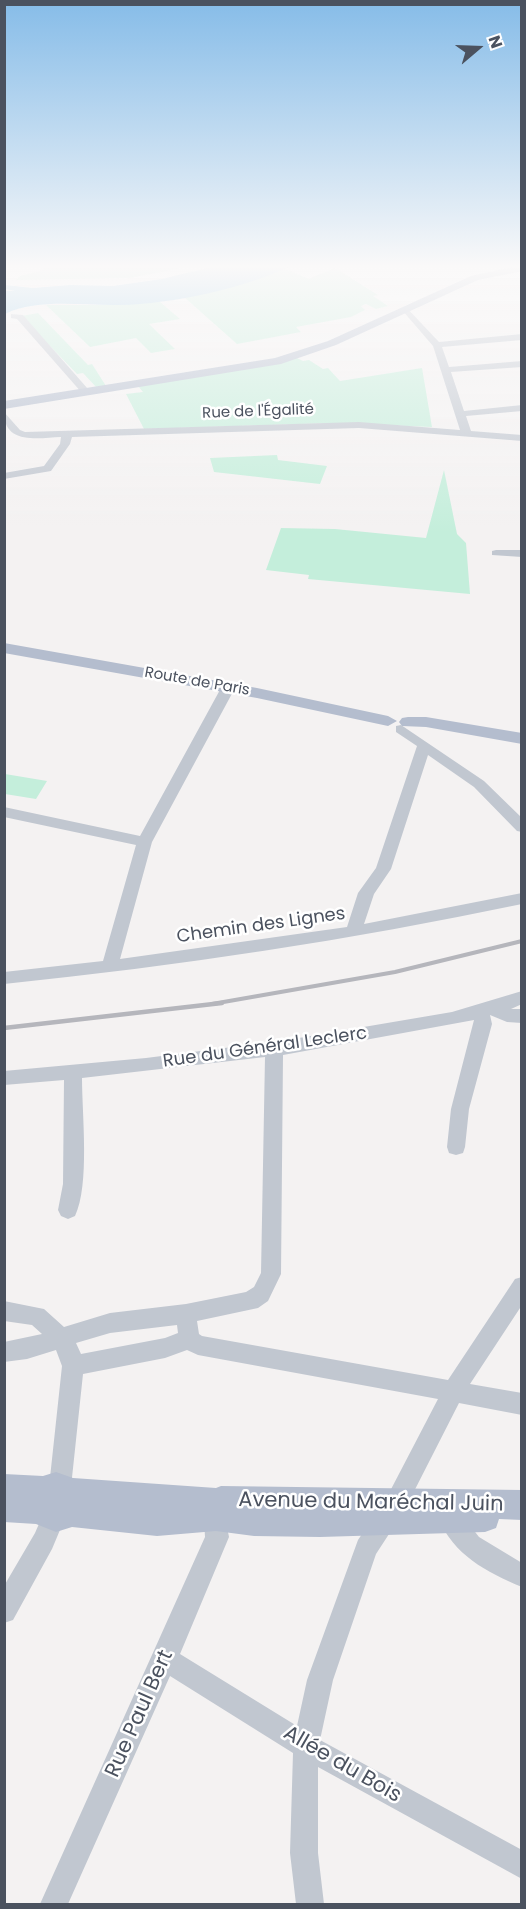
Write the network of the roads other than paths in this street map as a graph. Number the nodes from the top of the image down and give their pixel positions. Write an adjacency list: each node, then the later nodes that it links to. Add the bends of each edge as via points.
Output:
1 (53, 354): 6 (street)
2 (298, 354): 6 (main road, via 277,361)
3 (440, 354): 5 (street)
4 (522, 364): 5 (street)
5 (445, 370): 9 (street)
6 (86, 392): 7 (main road)
7 (4, 405)
8 (522, 408): 9 (street)
9 (460, 414): 11 (street)
10 (4, 415): 12 (street, Rue de l'Égalité, via 19,434)
11 (466, 432): 12 (street, Rue de l'Égalité, via 344,425); 13 (street, Rue de l'Égalité)
12 (67, 435): 14 (street, via 47,469)
13 (522, 438)
14 (4, 476)
15 (496, 553): 16 (street)
16 (522, 554)
17 (4, 648): 18 (main road, Route de Paris)
18 (228, 688): 19 (main road, Route de Paris); 24 (street)
19 (399, 724): 20 (main road, Route de Paris, via 426,722); 21 (street)
20 (522, 739)
21 (423, 745): 23 (street, via 479,784); 26 (street, via 383,869 366,893)
22 (4, 812): 24 (street)
23 (522, 827)
24 (144, 842): 27 (street)
25 (522, 898): 26 (street, Chemin des Lignes)
26 (354, 932): 27 (street, Chemin des Lignes)
27 (110, 966): 28 (street, Chemin des Lignes)
28 (4, 978)
29 (519, 1005): 30 (street, Rue du Général Leclerc)
30 (486, 1009): 31 (street, Rue du Général Leclerc); 34 (street, via 460,1109)
31 (274, 1049): 32 (street, Rue du Général Leclerc); 38 (street, via 273,1215 268,1285 251,1301)
32 (73, 1073): 33 (street, Rue du Général Leclerc); 35 (street, via 73,1184)
33 (4, 1078)
34 (456, 1147)
35 (68, 1210)
36 (522, 1286): 43 (street)
37 (4, 1311): 39 (street, via 37,1316)
38 (186, 1314): 39 (street, via 110,1323); 40 (street)
39 (61, 1338): 41 (street); 42 (street)
40 (189, 1339): 42 (street, via 165,1348); 43 (street, via 198,1345 237,1353)
41 (4, 1352)
42 (72, 1366): 46 (street)
43 (454, 1390): 44 (street); 50 (street)
44 (522, 1404)
45 (4, 1489): 46 (main road, Avenue du Maréchal Juin)
46 (57, 1501): 48 (main road, Avenue du Maréchal Juin); 49 (main road, Avenue du Maréchal Juin, via 88,1516 180,1522); 54 (street, via 44,1540)
47 (522, 1504): 50 (main road, Avenue du Maréchal Juin)
48 (4, 1506)
49 (216, 1512): 50 (main road, Avenue du Maréchal Juin, via 251,1521); 55 (street, Rue Paul Bert, via 217,1537)
50 (389, 1512): 52 (main road, Avenue du Maréchal Juin); 56 (street, via 366,1548 320,1680)
51 (522, 1515): 52 (main road, Avenue du Maréchal Juin)
52 (450, 1518): 53 (street, via 457,1533 480,1554)
53 (522, 1575)
54 (4, 1611)
55 (165, 1659): 56 (street, Allée du Bois); 58 (street, Rue Paul Bert)
56 (306, 1746): 57 (street, Allée du Bois); 59 (street, via 304,1853)
57 (522, 1865)
58 (54, 1905)
59 (309, 1905)

